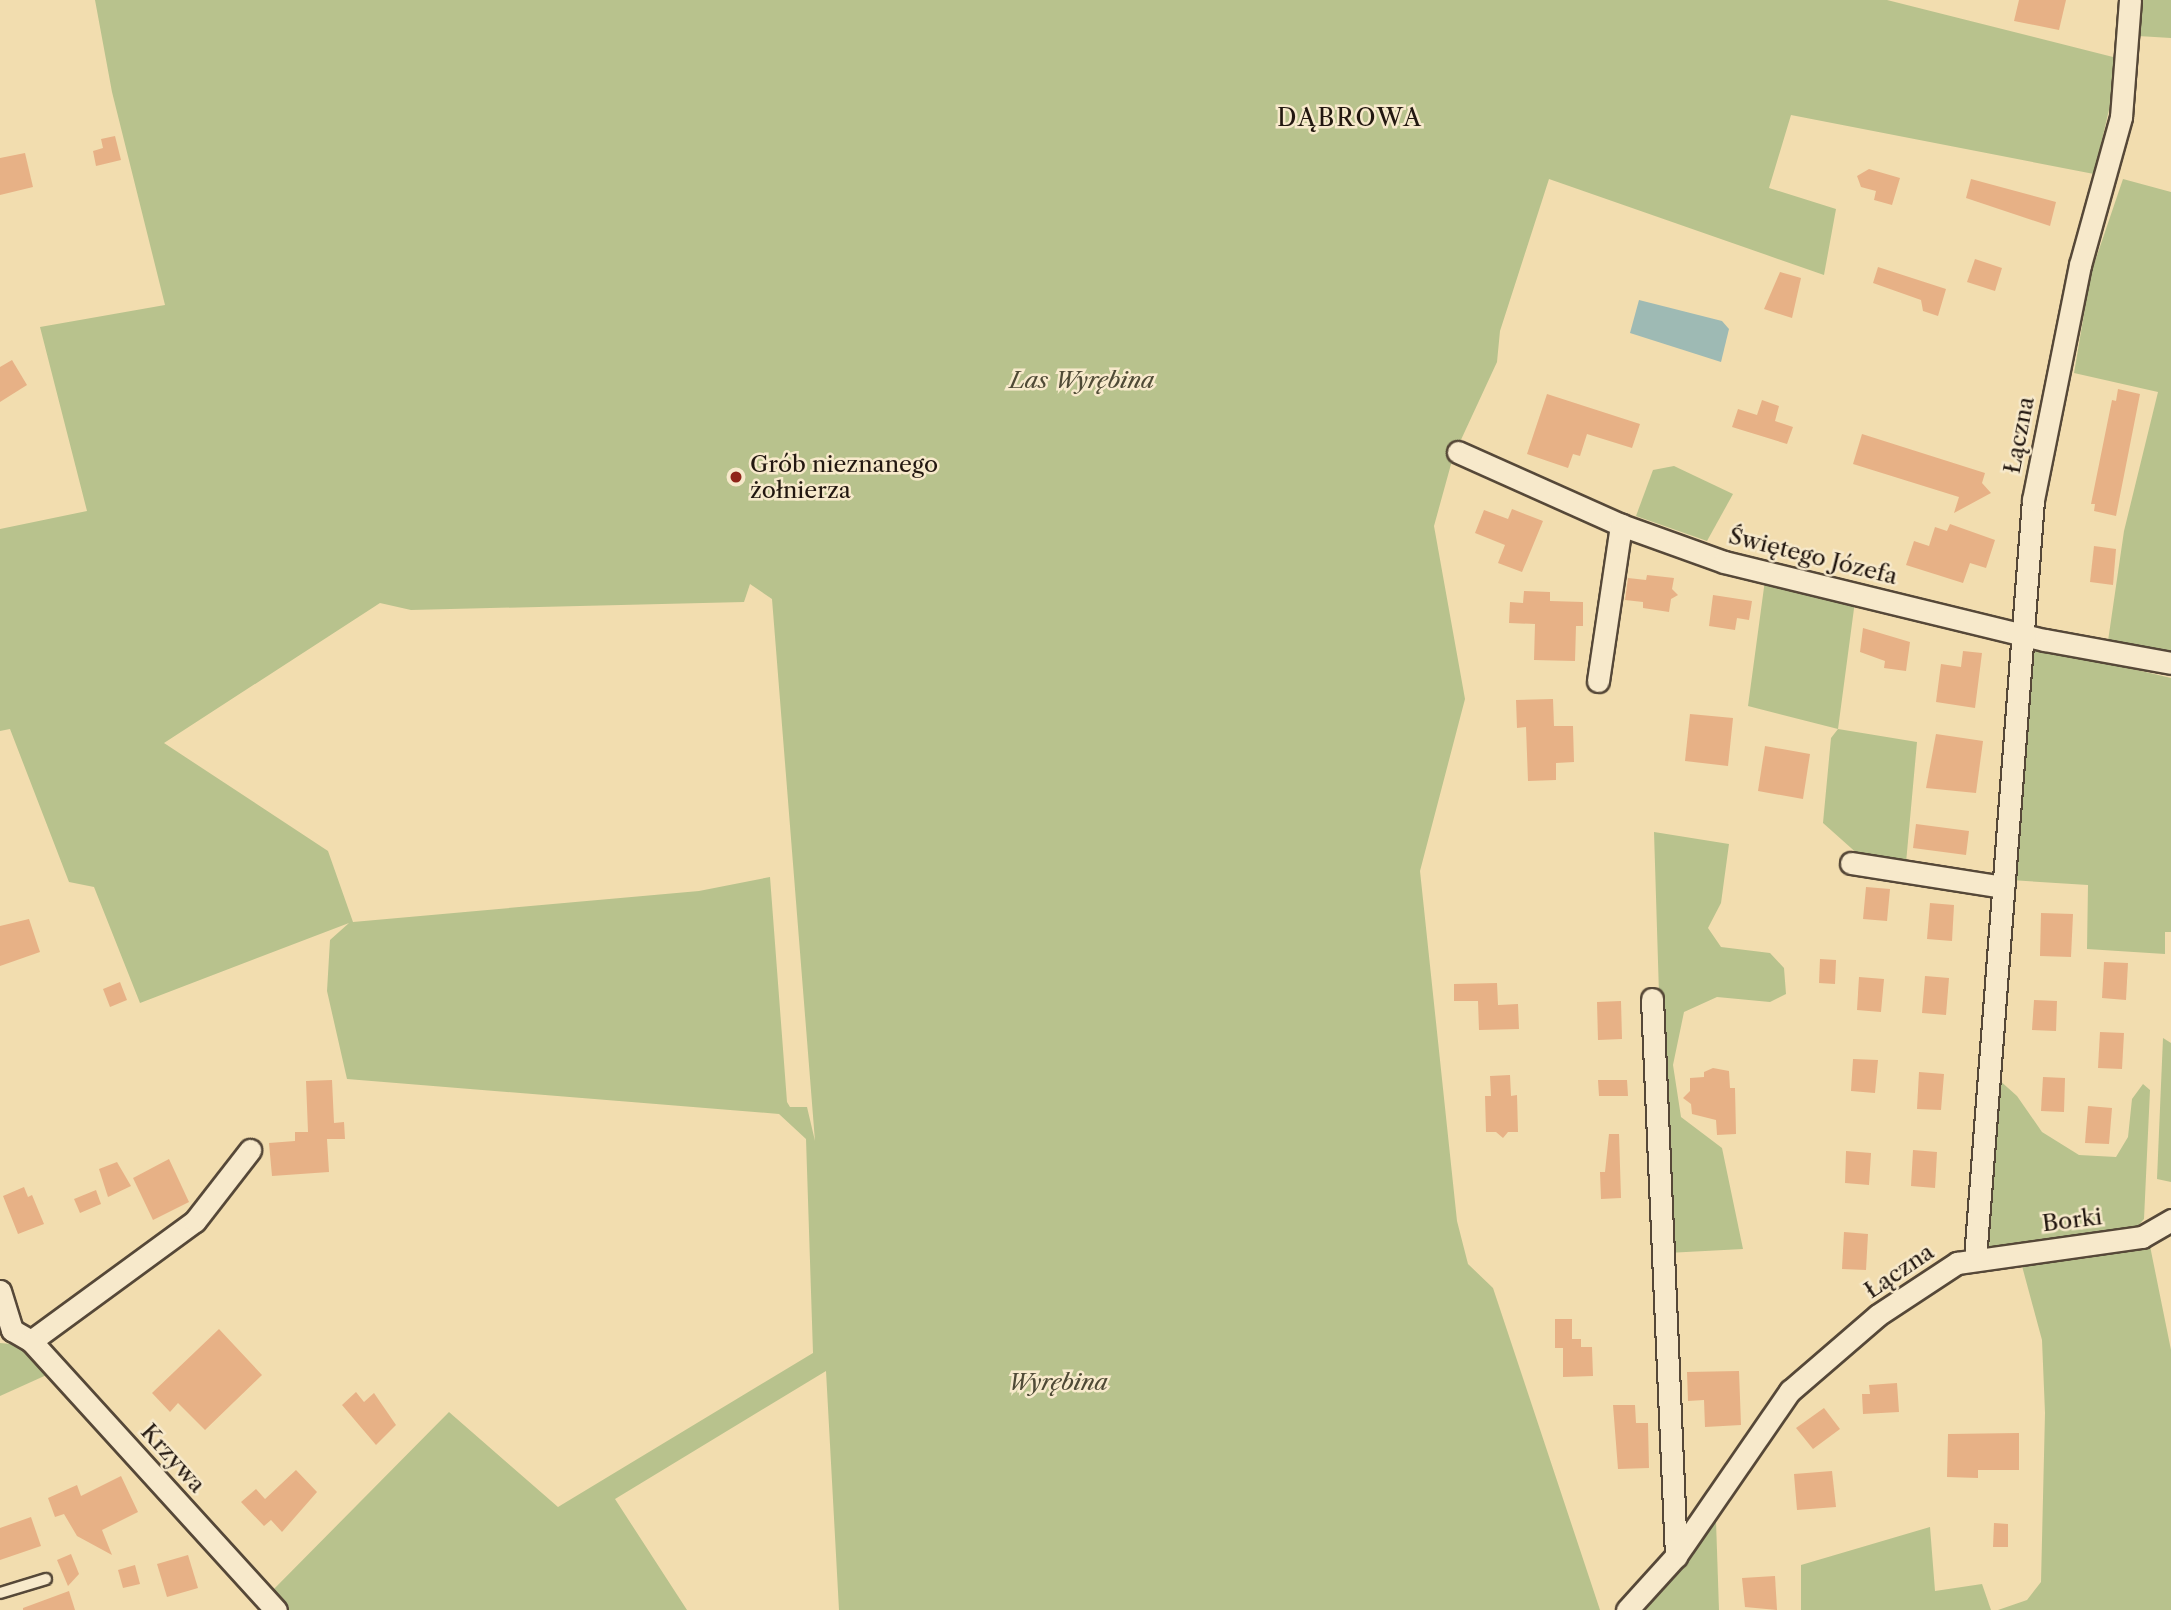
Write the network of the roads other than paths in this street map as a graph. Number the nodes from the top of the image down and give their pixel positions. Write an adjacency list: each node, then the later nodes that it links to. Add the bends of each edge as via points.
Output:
1 (2130, 0): 4 (street, Łączna, via 2124,100 2080,265 2033,500)
2 (1458, 452): 3 (street, Świętego Józefa)
3 (1621, 525): 4 (street, Świętego Józefa, via 1724,562); 6 (street)
4 (2021, 634): 5 (street, Świętego Józefa); 8 (street, Łączna)
5 (2171, 663)
6 (1598, 681)
7 (1851, 863): 8 (street)
8 (2003, 887): 12 (street, Łączna)
9 (1652, 999): 16 (street)
10 (250, 1150): 15 (street, via 195,1221)
11 (2171, 1220): 12 (street, Borki, via 2141,1237)
12 (1975, 1259): 16 (street, Łączna, via 1939,1272 1878,1315 1790,1391)
13 (0, 1292): 14 (street, Krzywa)
14 (6, 1332): 15 (street, Krzywa)
15 (30, 1341): 19 (street, Krzywa)
16 (1676, 1556): 20 (street, Łączna)
17 (46, 1579): 18 (lane)
18 (0, 1593)
19 (276, 1610)
20 (1627, 1610)

